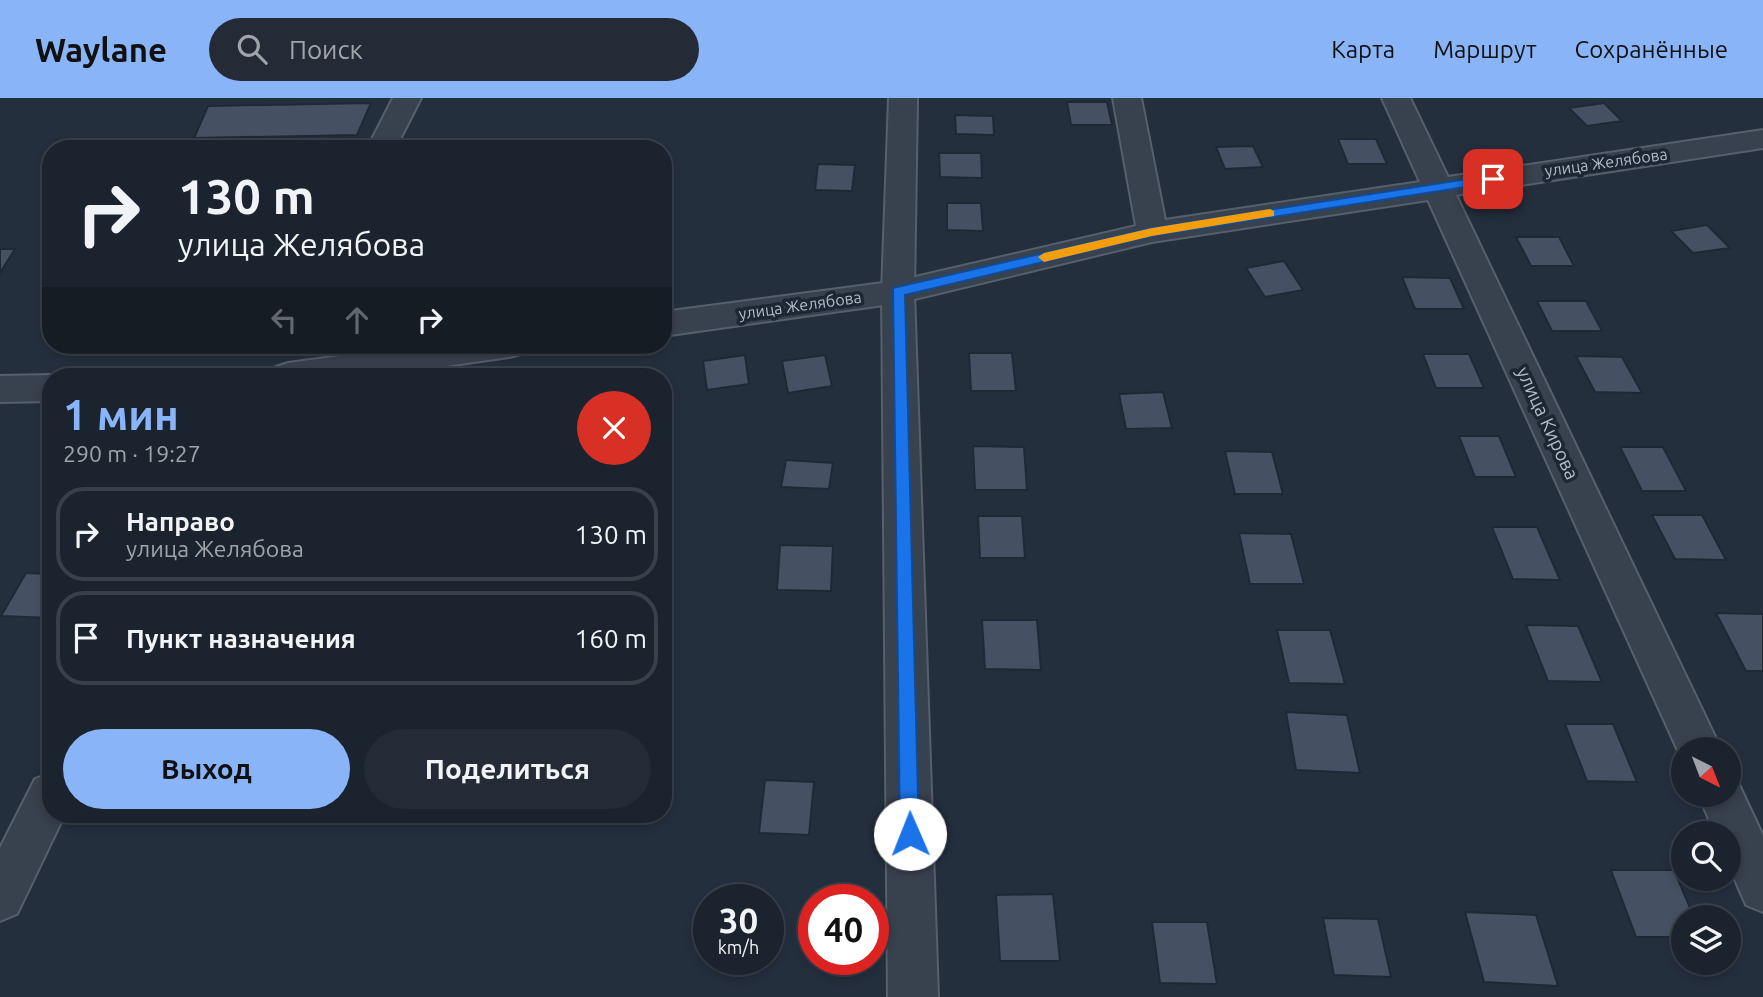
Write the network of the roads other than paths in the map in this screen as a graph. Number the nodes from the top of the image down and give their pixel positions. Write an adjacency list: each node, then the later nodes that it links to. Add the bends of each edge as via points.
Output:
1 (407, 98): 6 (street)
2 (903, 98): 9 (street)
3 (1127, 98): 8 (street)
4 (1396, 98): 7 (street, улица Кирова)
5 (1763, 139): 7 (street, улица Желябова)
6 (386, 140)
7 (1438, 187): 8 (street, улица Желябова); 15 (street, улица Кирова)
8 (1152, 232): 9 (street, улица Желябова)
9 (898, 292): 10 (street, улица Желябова); 20 (street)
10 (672, 323)
11 (415, 354): 12 (street)
12 (300, 365)
13 (42, 388): 14 (street)
14 (0, 389)
15 (1693, 737)
16 (1726, 807): 18 (street)
17 (42, 813): 19 (street)
18 (1763, 888)
19 (0, 897)
20 (913, 997)

